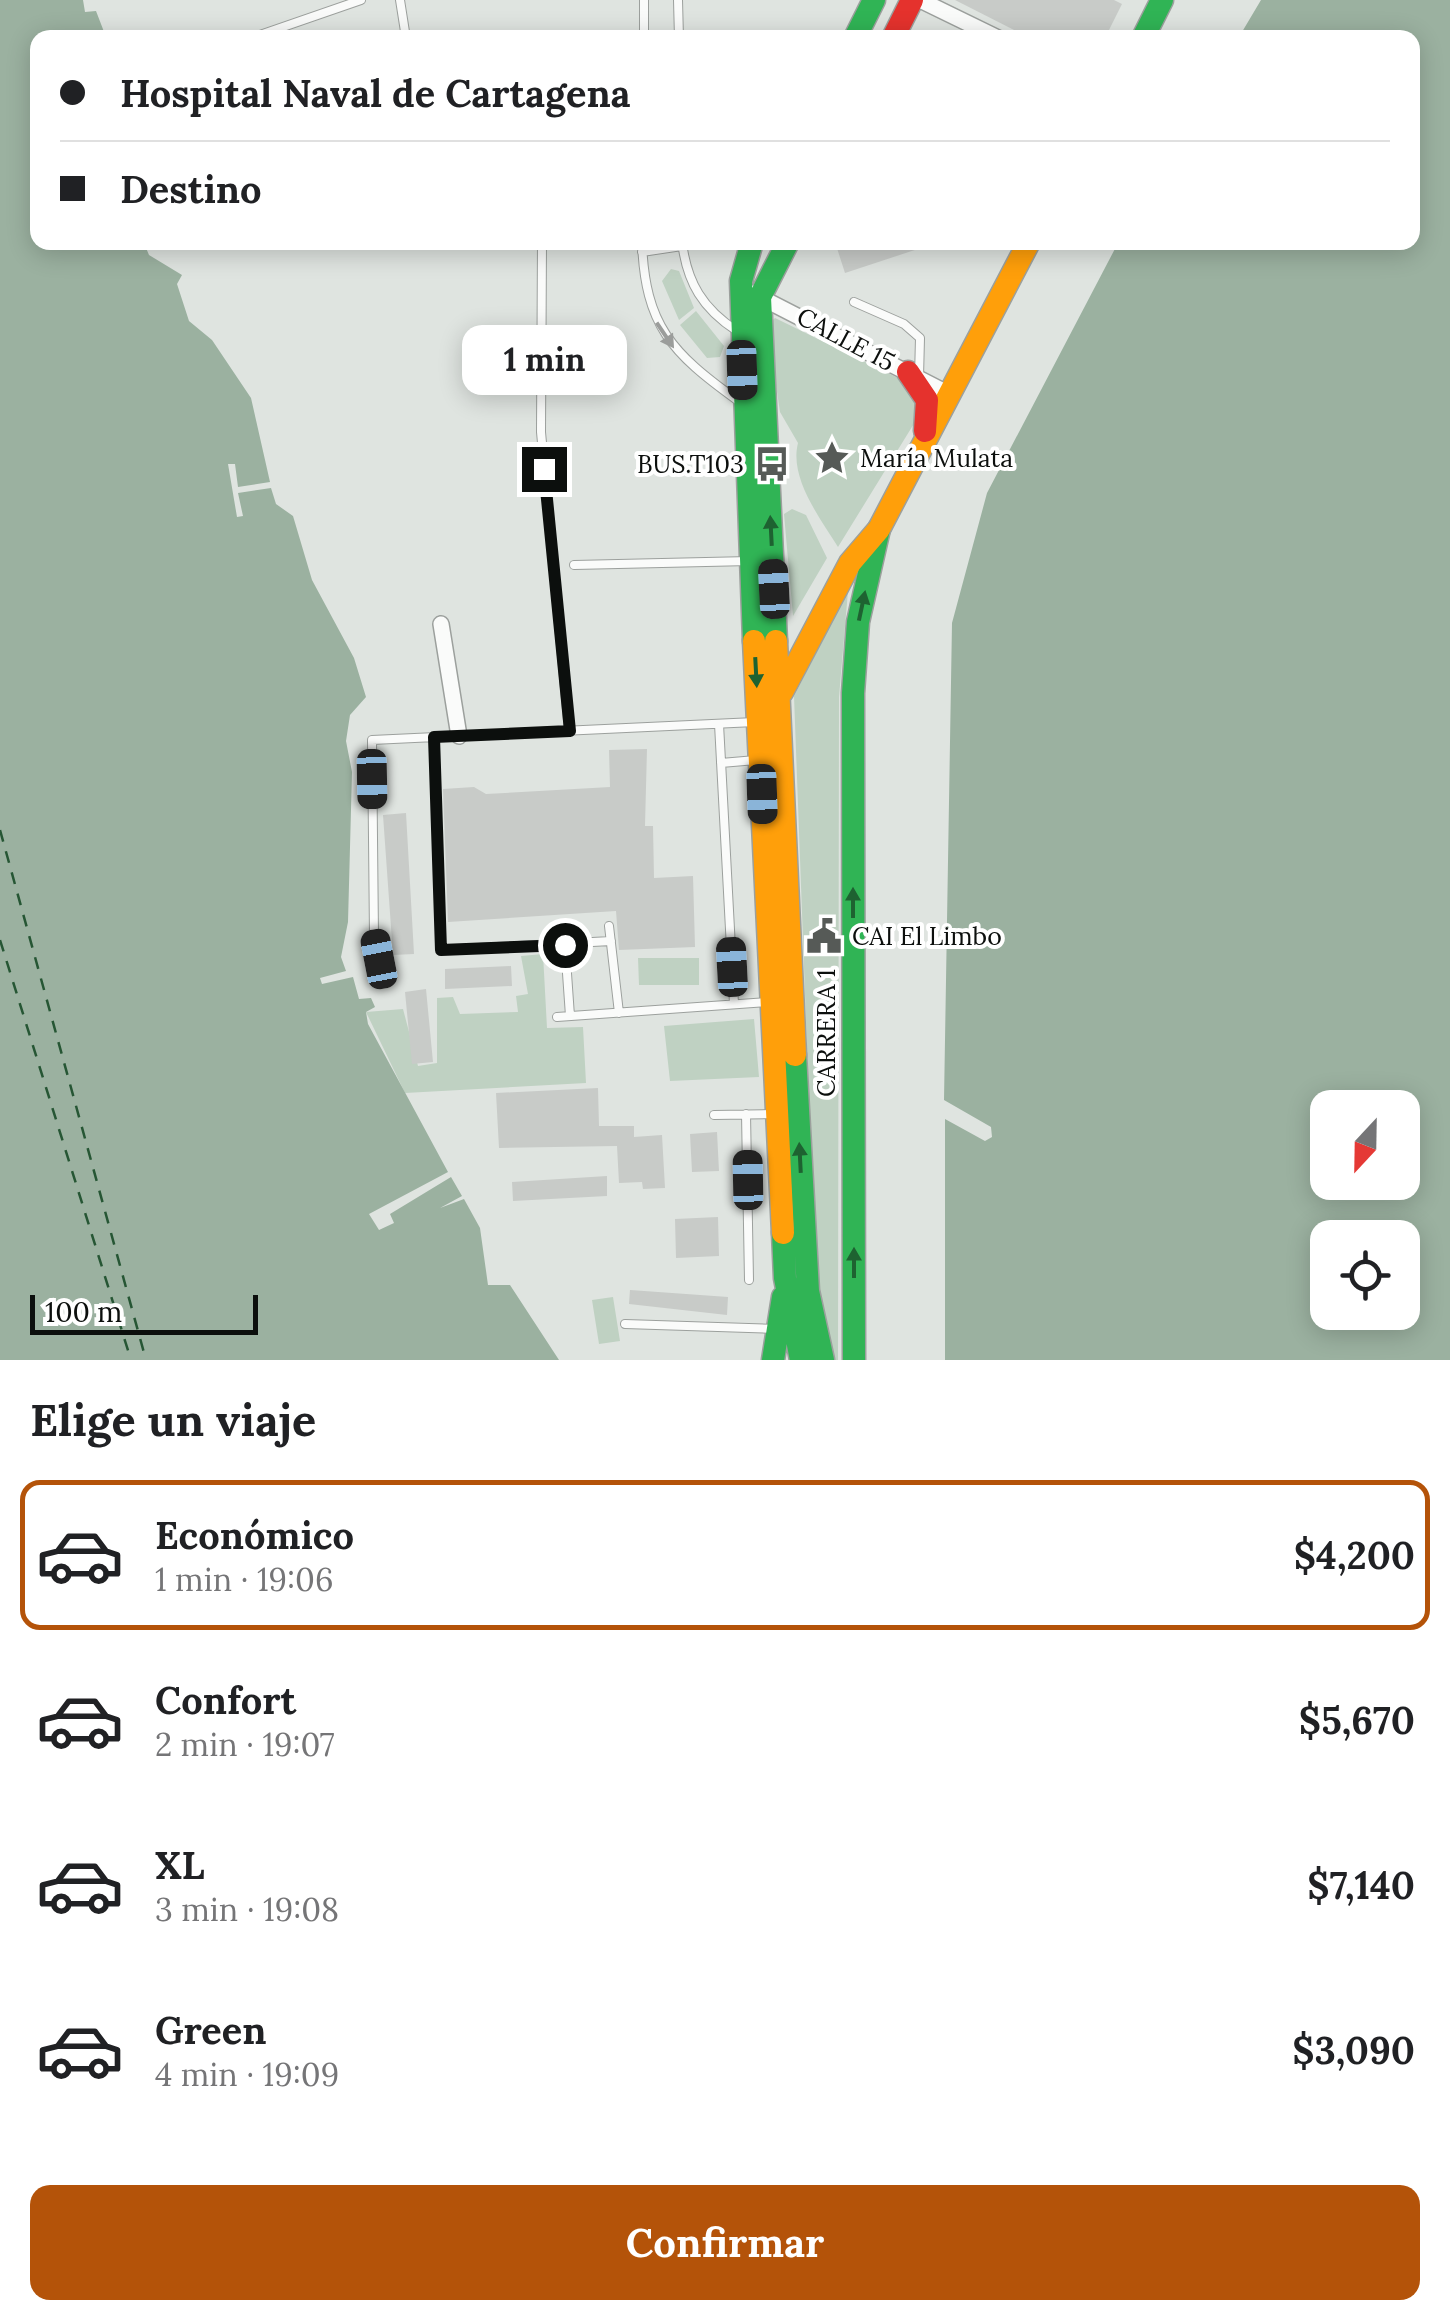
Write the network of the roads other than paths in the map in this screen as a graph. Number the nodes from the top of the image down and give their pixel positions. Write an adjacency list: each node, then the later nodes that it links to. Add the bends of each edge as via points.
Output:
1 (361, 0): 9 (lane)
2 (400, 0): 10 (lane)
3 (644, 0): 11 (lane)
4 (678, 0): 12 (lane)
5 (874, 0): 13 (main road)
6 (912, 0): 14 (main road)
7 (920, 0): 15 (street)
8 (1162, 0): 16 (main road)
9 (275, 30)
10 (405, 30)
11 (644, 30)
12 (679, 30)
13 (859, 30)
14 (897, 30)
15 (982, 30)
16 (1147, 30)
17 (542, 250): 37 (lane, via 541,432)
18 (642, 250): 28 (lane, one-way to 28, via 644,285 664,337)
19 (683, 250): 25 (lane, via 706,308)
20 (752, 250): 23 (main road)
21 (782, 250): 23 (main road)
22 (1025, 250): 27 (main road, CARRERA 1)
23 (750, 296): 25 (main road); 26 (street, CALLE 15); 34 (main road, one-way to 23)
24 (854, 302): 26 (lane, via 920,338)
25 (741, 334): 28 (main road)
26 (913, 374): 27 (street, CALLE 15); 29 (main road, via 927,400)
27 (949, 394): 29 (main road, CARRERA 1)
28 (743, 405): 31 (main road)
29 (924, 440): 30 (main road, CARRERA 1)
30 (879, 529): 34 (main road, CARRERA 1, via 842,578); 60 (main road, CARRERA 1, one-way to 30, via 853,693 858,622)
31 (751, 561): 32 (lane); 35 (main road, one-way to 35)
32 (574, 564)
33 (441, 624): 38 (street)
34 (780, 699): 35 (main road, CARRERA 1); 56 (main road, one-way to 34, via 808,1291)
35 (758, 722): 36 (lane); 40 (main road)
36 (719, 724): 37 (lane); 41 (lane)
37 (570, 731): 38 (lane)
38 (459, 736): 39 (lane)
39 (434, 737): 44 (lane, via 441,950); 45 (lane, via 372,740 374,936)
40 (760, 760): 41 (lane); 46 (main road)
41 (721, 763): 47 (lane)
42 (609, 926): 43 (lane)
43 (611, 941): 44 (lane); 48 (lane)
44 (565, 945): 49 (lane)
45 (383, 982)
46 (772, 1002): 47 (lane); 52 (main road)
47 (734, 1004): 48 (lane)
48 (618, 1012): 49 (lane)
49 (570, 1016): 50 (lane)
50 (557, 1017)
51 (746, 1114): 52 (lane); 53 (lane); 54 (lane)
52 (777, 1114): 56 (main road, via 785,1278)
53 (714, 1115)
54 (750, 1280)
55 (625, 1324): 56 (lane)
56 (796, 1330): 57 (main road); 58 (main road); 59 (main road)
57 (773, 1360)
58 (801, 1360)
59 (823, 1360)
60 (854, 1360)

